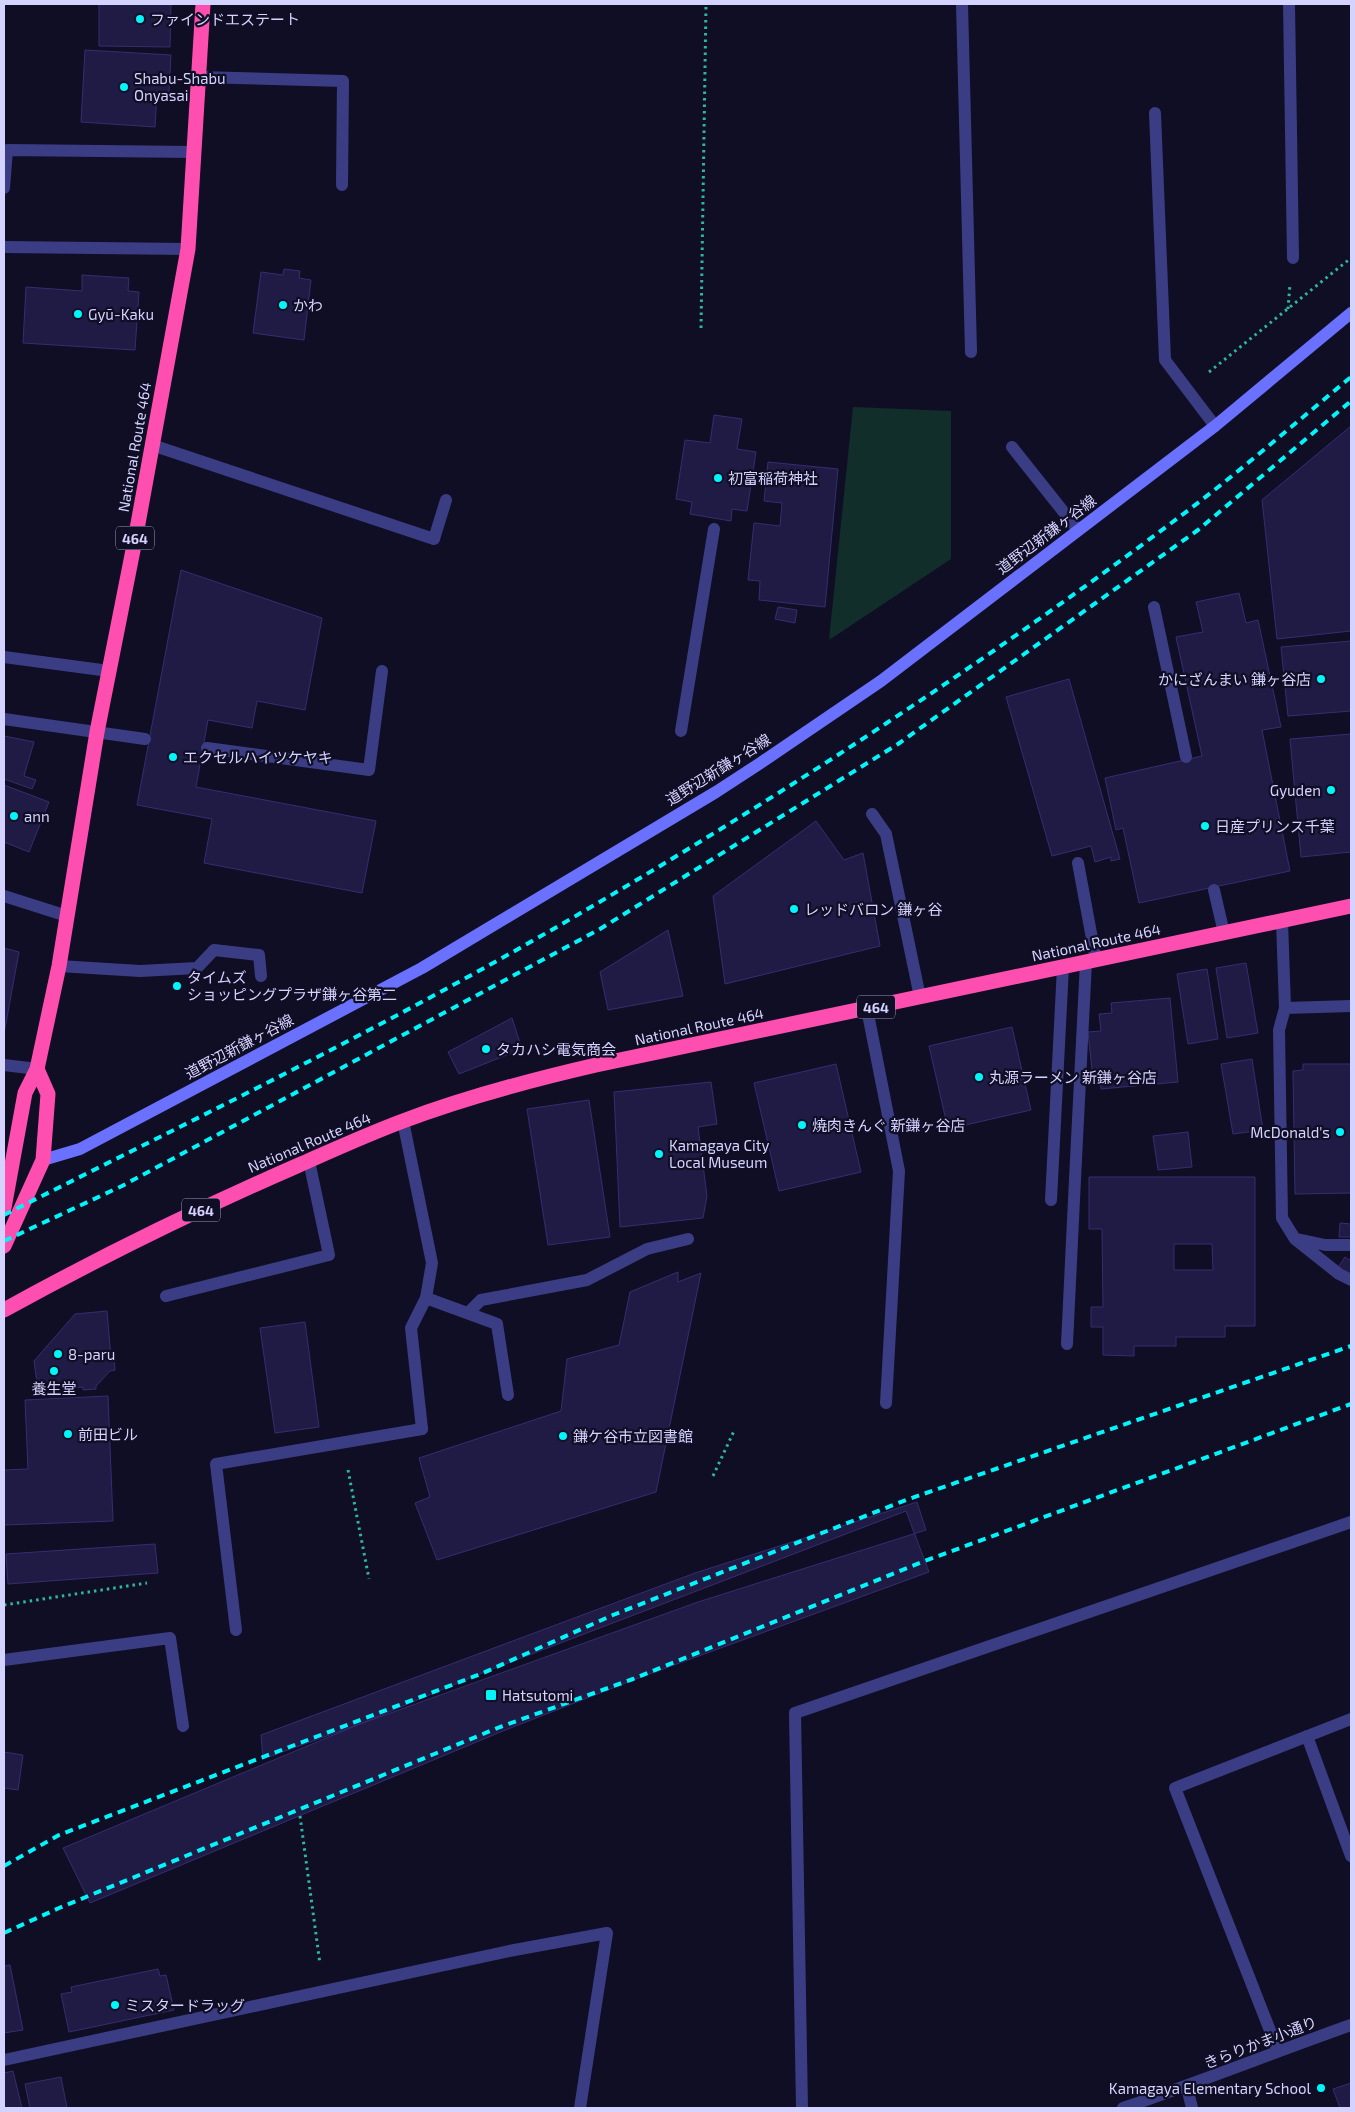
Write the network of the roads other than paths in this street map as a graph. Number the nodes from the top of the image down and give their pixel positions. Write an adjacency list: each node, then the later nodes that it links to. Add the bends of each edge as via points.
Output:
1 (203, 4): 4 (highway, National Route 464 / 464)
2 (962, 4): 13 (street)
3 (1289, 4): 11 (street)
4 (198, 77): 6 (highway, National Route 464 / 464); 7 (street, via 343,80)
5 (1155, 113): 14 (street, via 1165,360)
6 (194, 152): 8 (street, via 7,150); 10 (highway, National Route 464 / 464)
7 (342, 185)
8 (4, 188)
9 (4, 247): 10 (street)
10 (188, 249): 15 (highway, National Route 464 / 464)
11 (1293, 258)
12 (1351, 313): 14 (street, 道野辺新鎌ヶ谷線)
13 (971, 352)
14 (1215, 426): 19 (street, 道野辺新鎌ヶ谷線)
15 (152, 445): 17 (street, via 434,539); 22 (highway, National Route 464 / 464)
16 (1012, 447): 19 (street)
17 (446, 500)
18 (714, 529): 25 (street)
19 (1078, 530): 49 (street, 道野辺新鎌ヶ谷線, via 881,681 716,792 422,968 80,1149)
20 (1154, 607): 29 (street)
21 (4, 657): 22 (street)
22 (109, 671): 26 (highway, National Route 464 / 464)
23 (382, 671): 28 (street, via 369,770)
24 (4, 719): 26 (street)
25 (681, 731)
26 (97, 732): 27 (street); 35 (highway, National Route 464 / 464)
27 (145, 739)
28 (207, 748)
29 (1186, 757)
30 (872, 814): 42 (street, via 886,834)
31 (1078, 863): 38 (street)
32 (1214, 890): 37 (street)
33 (4, 896): 35 (street)
34 (1351, 906): 36 (highway, National Route 464 / 464)
35 (67, 916): 39 (highway, National Route 464 / 464)
36 (1282, 921): 37 (highway, National Route 464 / 464); 44 (street)
37 (1224, 933): 38 (highway, National Route 464 / 464)
38 (1091, 961): 40 (highway, National Route 464 / 464); 63 (street)
39 (59, 966): 41 (street, via 140,971 197,968 214,950 259,955); 47 (highway, National Route 464 / 464)
40 (1063, 967): 42 (highway, National Route 464 / 464); 52 (street)
41 (261, 976)
42 (920, 998): 45 (highway, National Route 464 / 464)
43 (1351, 1006): 44 (street)
44 (1285, 1008): 55 (street, via 1279,1030 1282,1218)
45 (866, 1009): 48 (highway, National Route 464 / 464, via 527,1081); 65 (street, via 898,1170)
46 (4, 1065): 47 (street)
47 (37, 1069): 49 (highway, via 48,1094); 51 (highway, National Route 464 / 464, via 25,1093)
48 (403, 1120): 50 (highway, National Route 464 / 464); 60 (street, via 432,1263)
49 (43, 1160): 57 (highway)
50 (309, 1161): 59 (street, via 329,1255); 61 (highway, National Route 464 / 464, via 241,1190 71,1273)
51 (7, 1176): 53 (highway, National Route 464 / 464)
52 (1051, 1200)
53 (4, 1208)
54 (688, 1239): 62 (street, via 647,1249 587,1280 481,1300)
55 (1295, 1239): 56 (street, via 1325,1245); 58 (street)
56 (1351, 1245)
57 (4, 1246)
58 (1351, 1280)
59 (166, 1296)
60 (426, 1298): 62 (street); 67 (street, via 411,1328 422,1429 216,1464)
61 (4, 1310)
62 (468, 1313): 64 (street, via 497,1324)
63 (1067, 1344)
64 (508, 1396)
65 (886, 1403)
66 (1351, 1522): 78 (street, via 795,1713)
67 (236, 1630)
68 (4, 1660): 70 (street, via 170,1638)
69 (1351, 1719): 71 (street)
70 (183, 1726)
71 (1307, 1736): 72 (street); 74 (street, via 1175,1788)
72 (1351, 1856)
73 (1351, 2025): 74 (street, きらりかま小通り)
74 (1278, 2051): 76 (street, きらりかま小通り)
75 (4, 2060): 77 (street, via 509,1951 607,1933)
76 (1187, 2086): 79 (street, きらりかま小通り); 80 (street)
77 (580, 2108)
78 (802, 2108)
79 (1123, 2108)
80 (1192, 2108)

